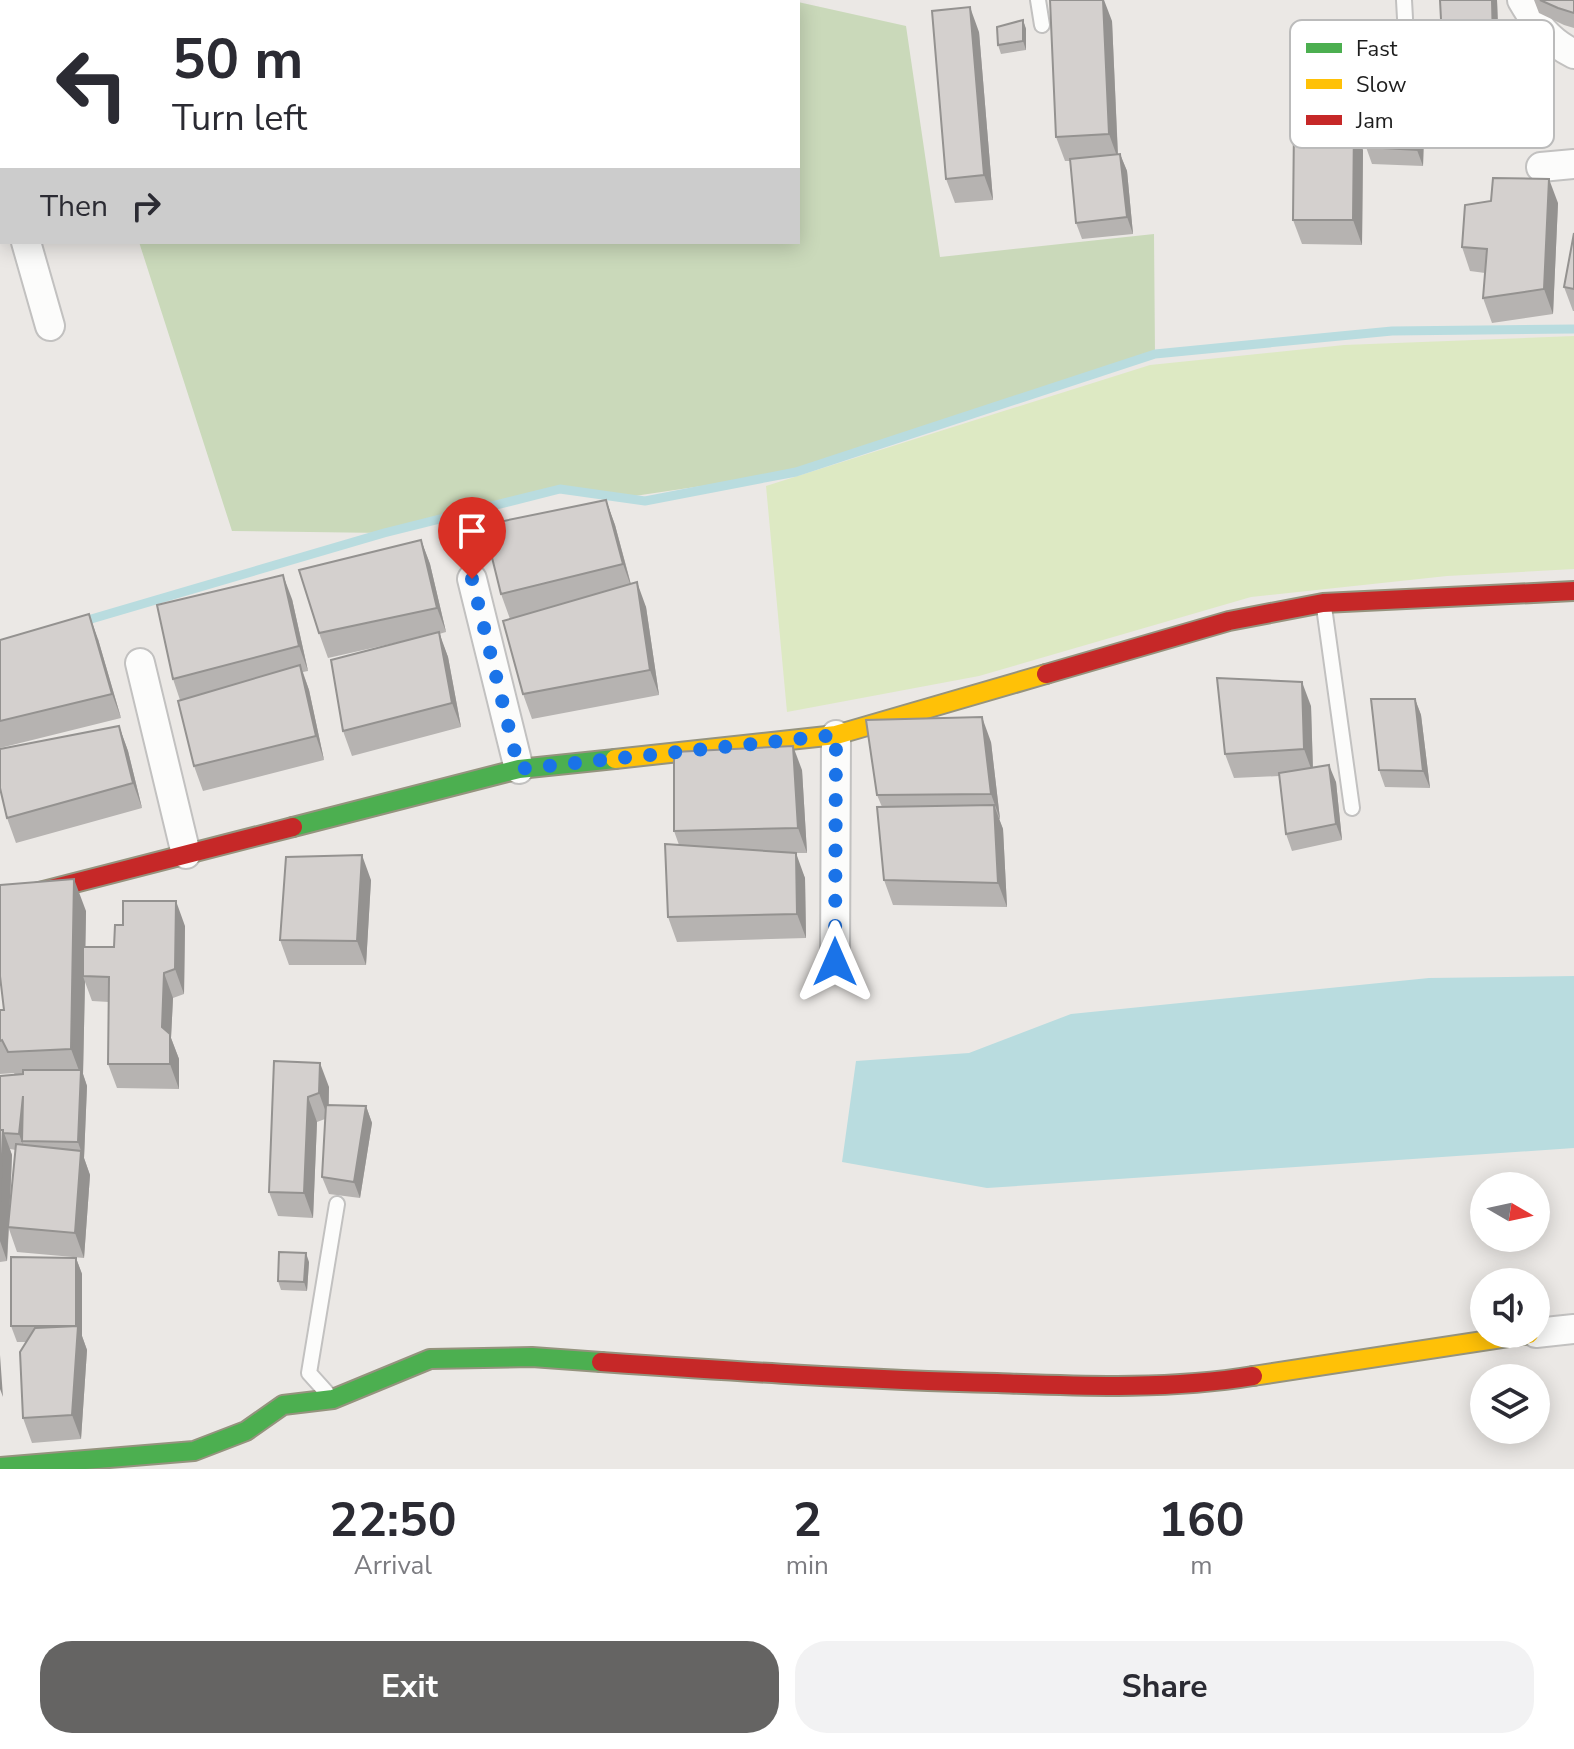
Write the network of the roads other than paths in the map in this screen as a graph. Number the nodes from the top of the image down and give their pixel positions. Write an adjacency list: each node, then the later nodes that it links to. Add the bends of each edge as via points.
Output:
1 (1038, 0): 6 (lane)
2 (1404, 0): 4 (lane)
3 (1522, 0): 5 (street)
4 (1405, 20)
5 (1533, 20)
6 (1042, 25)
7 (1554, 42): 8 (street)
8 (1574, 54)
9 (1574, 164): 10 (street)
10 (1541, 167)
11 (27, 244): 12 (street)
12 (50, 326)
13 (472, 579): 18 (street)
14 (1574, 591): 15 (street)
15 (1323, 603): 17 (street, via 1229,621); 19 (lane)
16 (140, 663): 20 (street)
17 (836, 735): 18 (street); 22 (street)
18 (519, 769): 20 (street)
19 (1352, 808)
20 (186, 854): 21 (street)
21 (0, 902)
22 (835, 962)
23 (337, 1204): 27 (lane, via 309,1373)
24 (1574, 1329): 25 (street)
25 (1550, 1332)
26 (1470, 1342): 27 (street, via 1217,1382 1098,1386 846,1379 532,1357 430,1359)
27 (333, 1399): 28 (street, via 283,1405 246,1431 194,1451)
28 (0, 1467)

